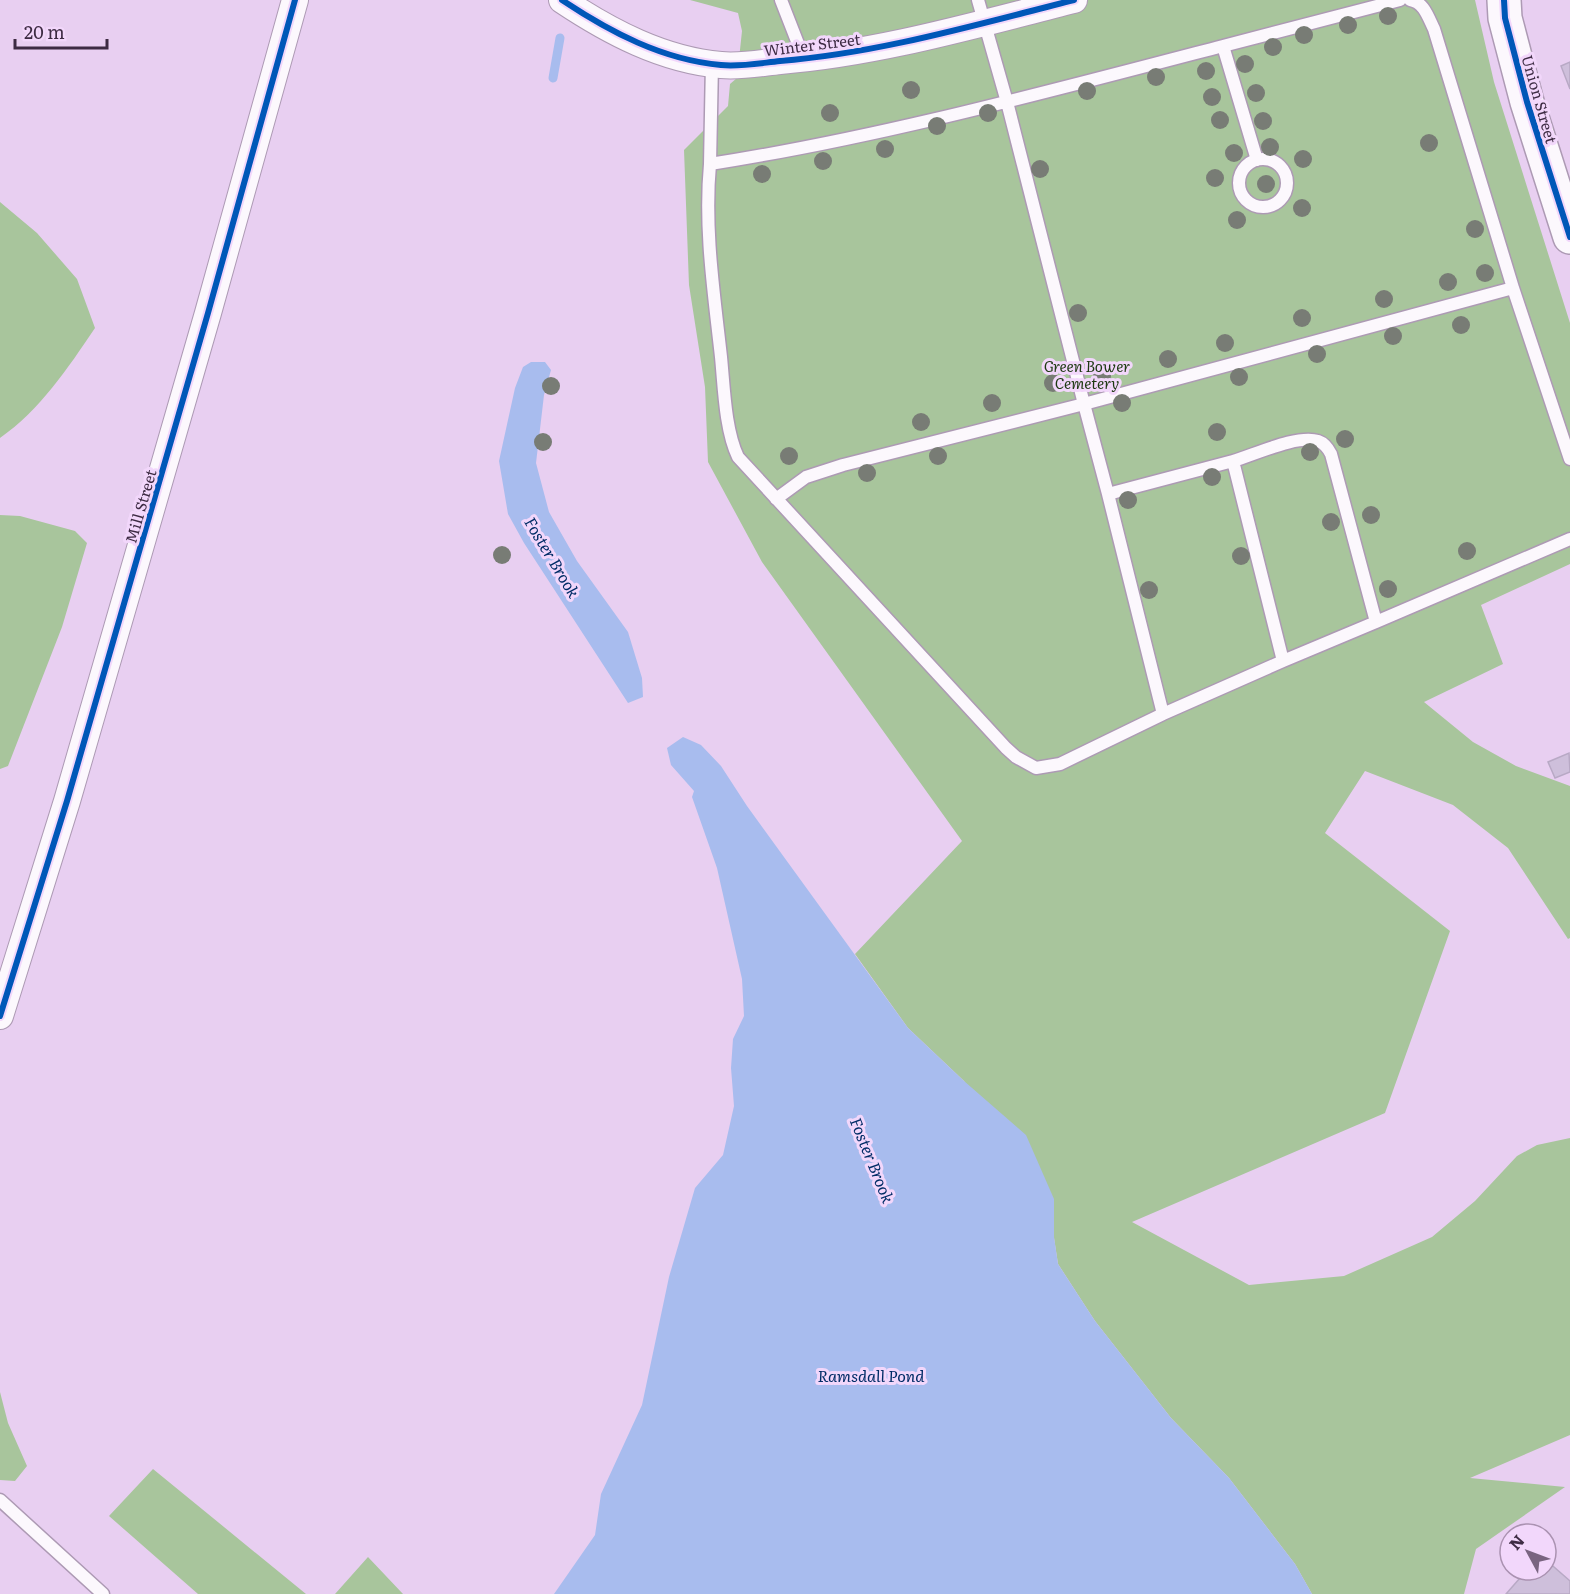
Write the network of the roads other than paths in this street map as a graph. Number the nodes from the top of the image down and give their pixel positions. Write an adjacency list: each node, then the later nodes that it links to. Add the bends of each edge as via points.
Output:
1 (295, 0): 27 (street, Mill Street, via 70,790)
2 (562, 0): 12 (street, Winter Street, via 633,41)
3 (781, 0): 11 (lane)
4 (1074, 0): 9 (street, Winter Street)
5 (1400, 0): 8 (lane)
6 (1410, 0): 17 (lane, via 1425,10 1434,29)
7 (1504, 0): 16 (street, Union Street, via 1527,102)
8 (1369, 4): 10 (lane)
9 (981, 11): 11 (street, Winter Street, via 900,42); 13 (lane)
10 (1223, 46): 13 (lane); 14 (lane)
11 (804, 59): 12 (street, Winter Street, via 722,66)
12 (712, 63): 15 (lane)
13 (1007, 102): 15 (lane, via 824,144); 18 (lane)
14 (1257, 160)
15 (710, 164): 22 (lane, via 709,240 732,445)
16 (1570, 237)
17 (1514, 288): 18 (lane); 19 (lane)
18 (1084, 404): 21 (lane); 22 (lane, via 834,468 806,477)
19 (1570, 459)
20 (1233, 461): 21 (lane); 24 (lane, via 1301,440 1318,441 1328,447); 25 (lane)
21 (1108, 494): 26 (lane)
22 (776, 499): 26 (lane, via 1006,748 1026,764 1036,768 1059,764)
23 (1570, 539): 24 (lane)
24 (1376, 622): 25 (lane)
25 (1283, 661): 26 (lane)
26 (1163, 714)
27 (0, 1016)
28 (0, 1500): 29 (lane)
29 (103, 1594)

